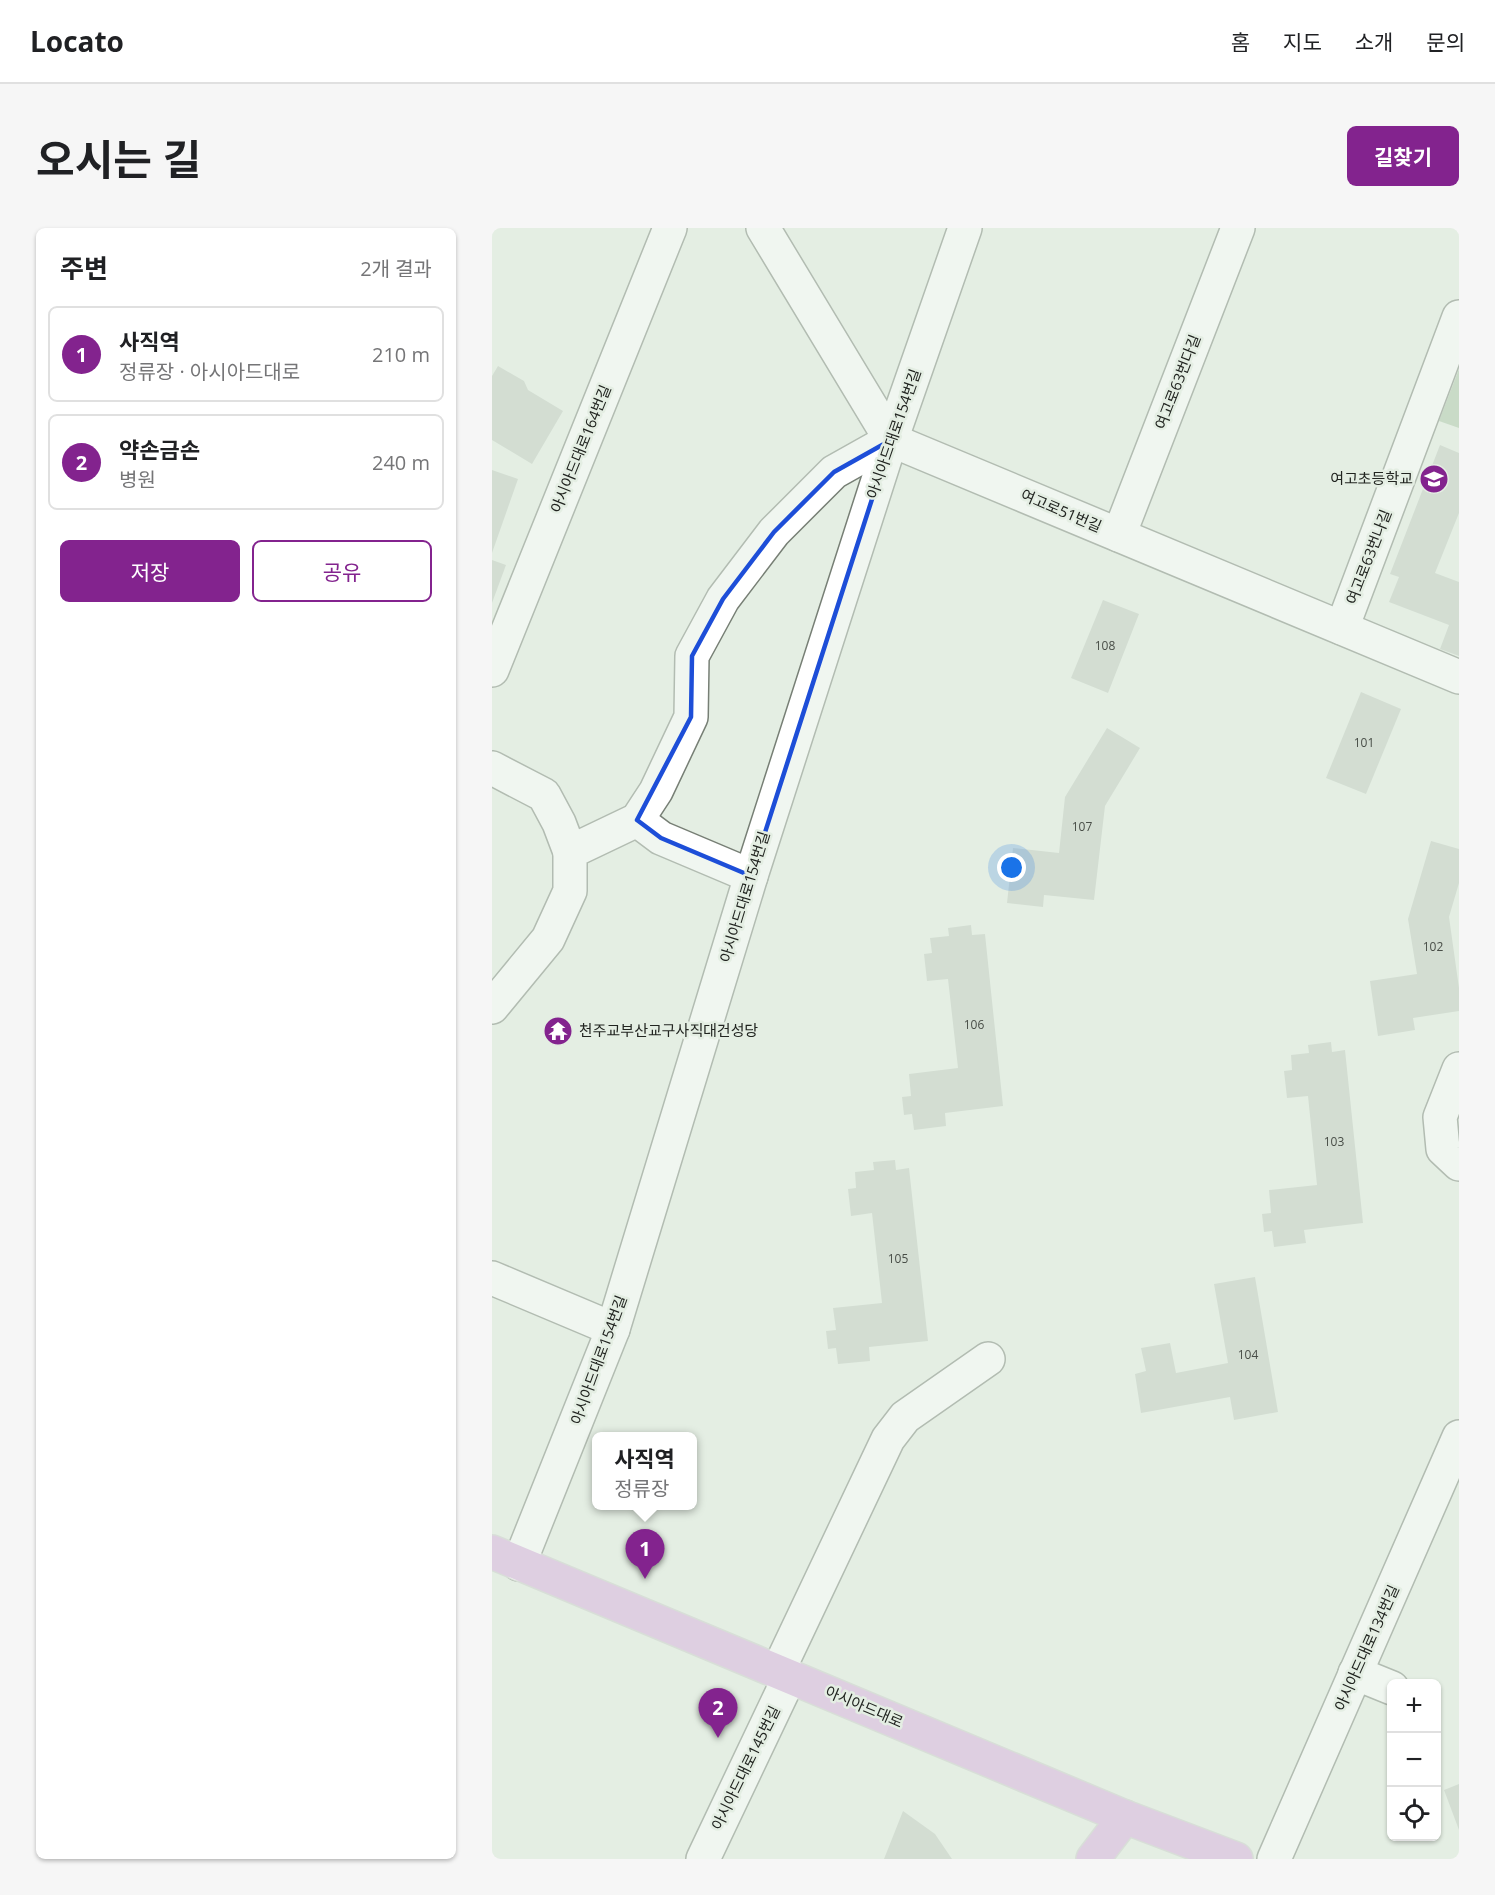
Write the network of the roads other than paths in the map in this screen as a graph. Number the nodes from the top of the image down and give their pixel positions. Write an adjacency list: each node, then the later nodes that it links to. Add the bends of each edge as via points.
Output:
1 (670, 228): 9 (street, 아시아드대로164번길)
2 (763, 228): 6 (street)
3 (965, 228): 6 (street, 아시아드대로154번길)
4 (1238, 228): 7 (street, 여고로63번다길)
5 (1459, 317): 8 (street, 여고로63번나길)
6 (891, 440): 7 (street, 여고로51번길); 12 (street, via 834,472 774,532 723,599 692,656 691,717 656,791); 14 (street, 아시아드대로154번길)
7 (1119, 535): 8 (street, 여고로51번길)
8 (1342, 628): 10 (street, 여고로51번길)
9 (492, 670)
10 (1459, 676)
11 (492, 768): 13 (street, via 544,795)
12 (637, 820): 13 (street); 14 (street, via 661,838)
13 (570, 852): 15 (street, via 570,891 548,939)
14 (751, 876): 19 (street, 아시아드대로154번길)
15 (492, 1008)
16 (1459, 1069): 17 (street, via 1440,1117 1443,1149)
17 (1459, 1164)
18 (492, 1278): 19 (street)
19 (613, 1329): 22 (street, 아시아드대로154번길)
20 (988, 1359): 24 (street, 아시아드대로145번길, via 905,1417 888,1439)
21 (1459, 1437): 23 (street, 아시아드대로134번길)
22 (499, 1556): 24 (main road, 아시아드대로)
23 (1355, 1673): 25 (street); 31 (street, 아시아드대로134번길)
24 (784, 1674): 26 (main road, 아시아드대로); 27 (street, 아시아드대로145번길)
25 (1387, 1686)
26 (1125, 1817): 28 (main road); 29 (main road); 30 (main road, 아시아드대로)
27 (702, 1859)
28 (1093, 1859)
29 (1120, 1859)
30 (1236, 1859)
31 (1274, 1859)

